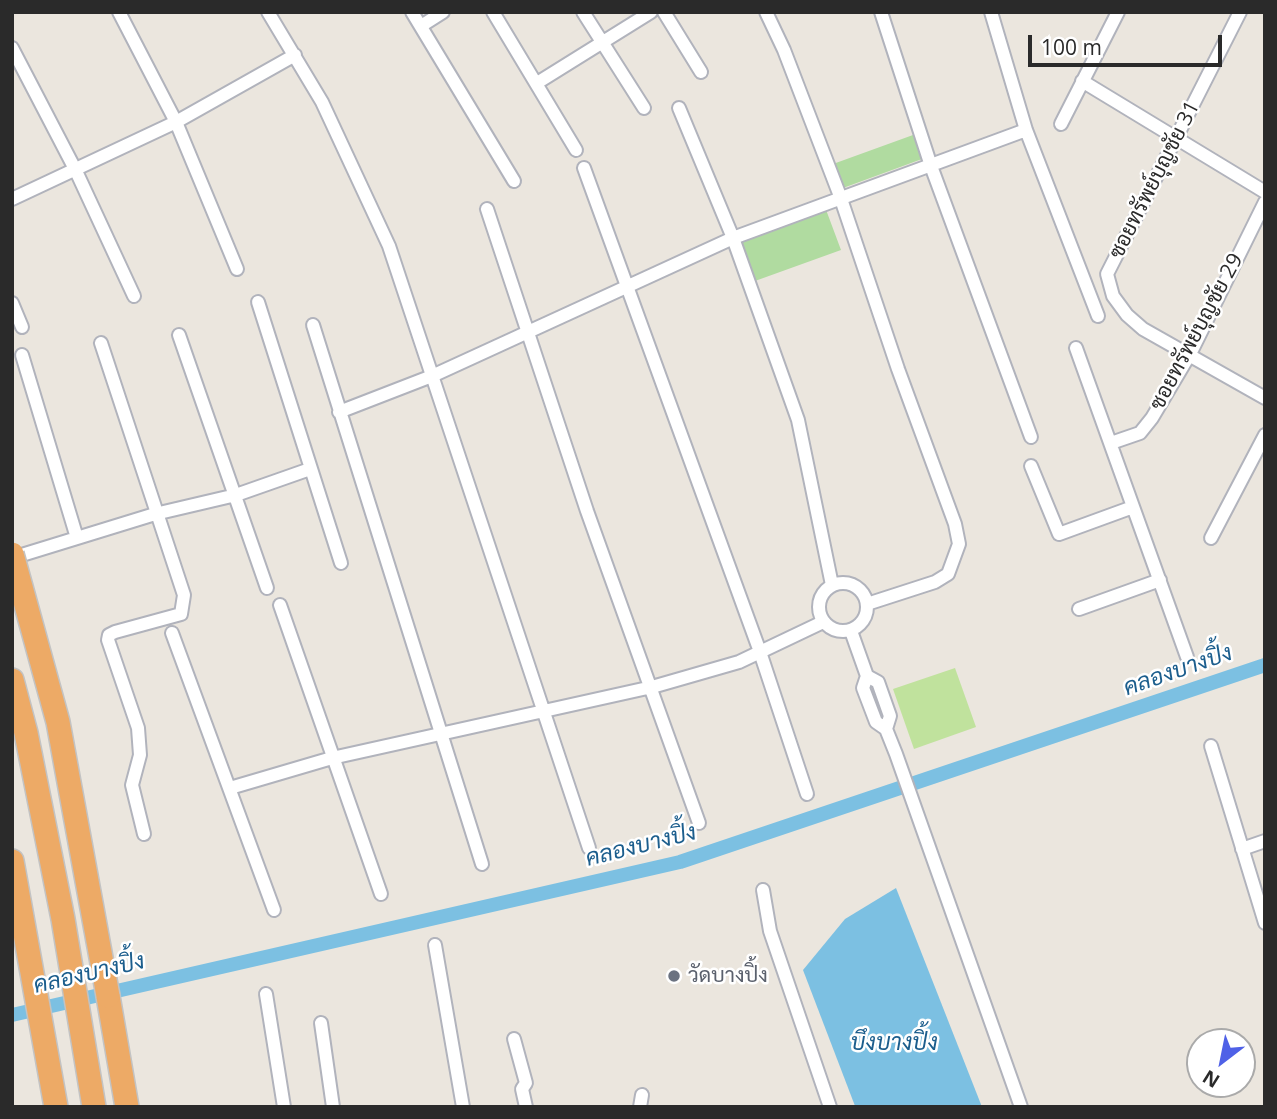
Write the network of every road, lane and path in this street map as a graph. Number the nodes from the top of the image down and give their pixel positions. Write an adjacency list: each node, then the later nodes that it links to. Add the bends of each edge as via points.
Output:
1 (119, 12): 23 (street)
2 (268, 12): 17 (street)
3 (412, 12): 14 (street)
4 (443, 12): 14 (street)
5 (493, 12): 20 (street)
6 (583, 12): 15 (street)
7 (651, 12): 15 (street)
8 (664, 12): 18 (street)
9 (766, 12): 33 (street)
10 (881, 12): 28 (street)
11 (991, 12): 25 (street)
12 (1118, 12): 19 (street)
13 (1240, 12): 26 (street, ซอยทรัพย์บุญชัย 31)
14 (421, 26): 31 (street)
15 (603, 43): 20 (street); 21 (street)
16 (12, 48): 30 (street)
17 (295, 55): 23 (street); 52 (street, via 322,102 388,246)
18 (701, 72)
19 (1082, 81): 24 (street); 26 (street)
20 (537, 83): 27 (street)
21 (644, 108)
22 (679, 108): 37 (street)
23 (176, 122): 30 (street); 38 (street)
24 (1061, 124)
25 (1026, 130): 28 (street); 43 (street)
26 (1176, 137): 32 (street); 50 (street, ซอยทรัพย์บุญชัย 31, via 1107,274 1113,296 1127,316)
27 (576, 150)
28 (931, 166): 33 (street); 56 (street)
29 (584, 168): 39 (street)
30 (76, 171): 34 (street); 40 (street)
31 (514, 181)
32 (1265, 192)
33 (840, 196): 37 (street); 70 (street, via 959,544 948,573 935,582)
34 (12, 199)
35 (1265, 202): 50 (street, ซอยทรัพย์บุญชัย 29)
36 (487, 209): 46 (street)
37 (733, 238): 39 (street); 68 (street, via 798,420)
38 (237, 269)
39 (625, 285): 46 (street); 76 (street)
40 (134, 296)
41 (258, 302): 59 (street)
42 (12, 303): 45 (street)
43 (1098, 316)
44 (313, 325): 54 (street)
45 (22, 327)
46 (529, 331): 52 (street); 79 (street, via 587,511)
47 (179, 335): 60 (street)
48 (101, 343): 62 (street)
49 (1076, 348): 57 (street)
50 (1190, 354): 53 (street, ซอยทรัพย์บุญชัย 31); 57 (street, ซอยทรัพย์บุญชัย 29, via 1140,433)
51 (22, 355): 63 (street)
52 (432, 376): 54 (street); 80 (street)
53 (1265, 398)
54 (340, 412): 81 (street)
55 (1265, 435): 64 (street)
56 (1031, 436)
57 (1111, 443): 61 (street)
58 (1031, 466): 61 (street, via 1059,534)
59 (310, 470): 60 (street); 66 (street)
60 (236, 495): 62 (street); 69 (street)
61 (1133, 507): 67 (street)
62 (155, 514): 63 (street); 87 (street, via 184,595 184,608 169,620 115,632 108,640 139,736 140,755 132,785)
63 (77, 538): 65 (street)
64 (1211, 538)
65 (12, 556): 101 (highway, bridge, via 58,722)
66 (341, 564)
67 (1160, 580): 72 (street); 77 (street)
68 (832, 585): 70 (street, via 855,586); 73 (street, via 819,601)
69 (267, 588)
70 (867, 604): 74 (street, via 864,620)
71 (280, 605): 83 (street)
72 (1079, 609)
73 (823, 622): 74 (street, via 836,631); 76 (street)
74 (851, 631): 109 (street, via 867,676 863,688 876,722 886,729)
75 (172, 633): 84 (street)
76 (760, 653): 79 (street); 85 (street)
77 (1187, 657)
78 (12, 680): 103 (highway, via 63,919)
79 (652, 687): 80 (street); 86 (street)
80 (542, 712): 81 (street); 89 (street)
81 (442, 733): 83 (street); 92 (street)
82 (1211, 746): 90 (street)
83 (332, 758): 84 (street); 94 (street)
84 (230, 788): 95 (street)
85 (807, 794)
86 (699, 823)
87 (144, 834)
88 (1265, 841): 90 (street)
89 (589, 848)
90 (1242, 849): 96 (street)
91 (12, 861): 102 (highway)
92 (482, 864)
93 (763, 890): 108 (street, via 770,931)
94 (381, 894)
95 (274, 910)
96 (1265, 923)
97 (435, 946): 106 (street)
98 (266, 994): 104 (street)
99 (321, 1023): 105 (street)
100 (514, 1039): 107 (street, via 526,1083 522,1089)
101 (129, 1100)
102 (56, 1107)
103 (94, 1107)
104 (284, 1107)
105 (333, 1107)
106 (463, 1107)
107 (526, 1107)
108 (830, 1107)
109 (1021, 1107)

